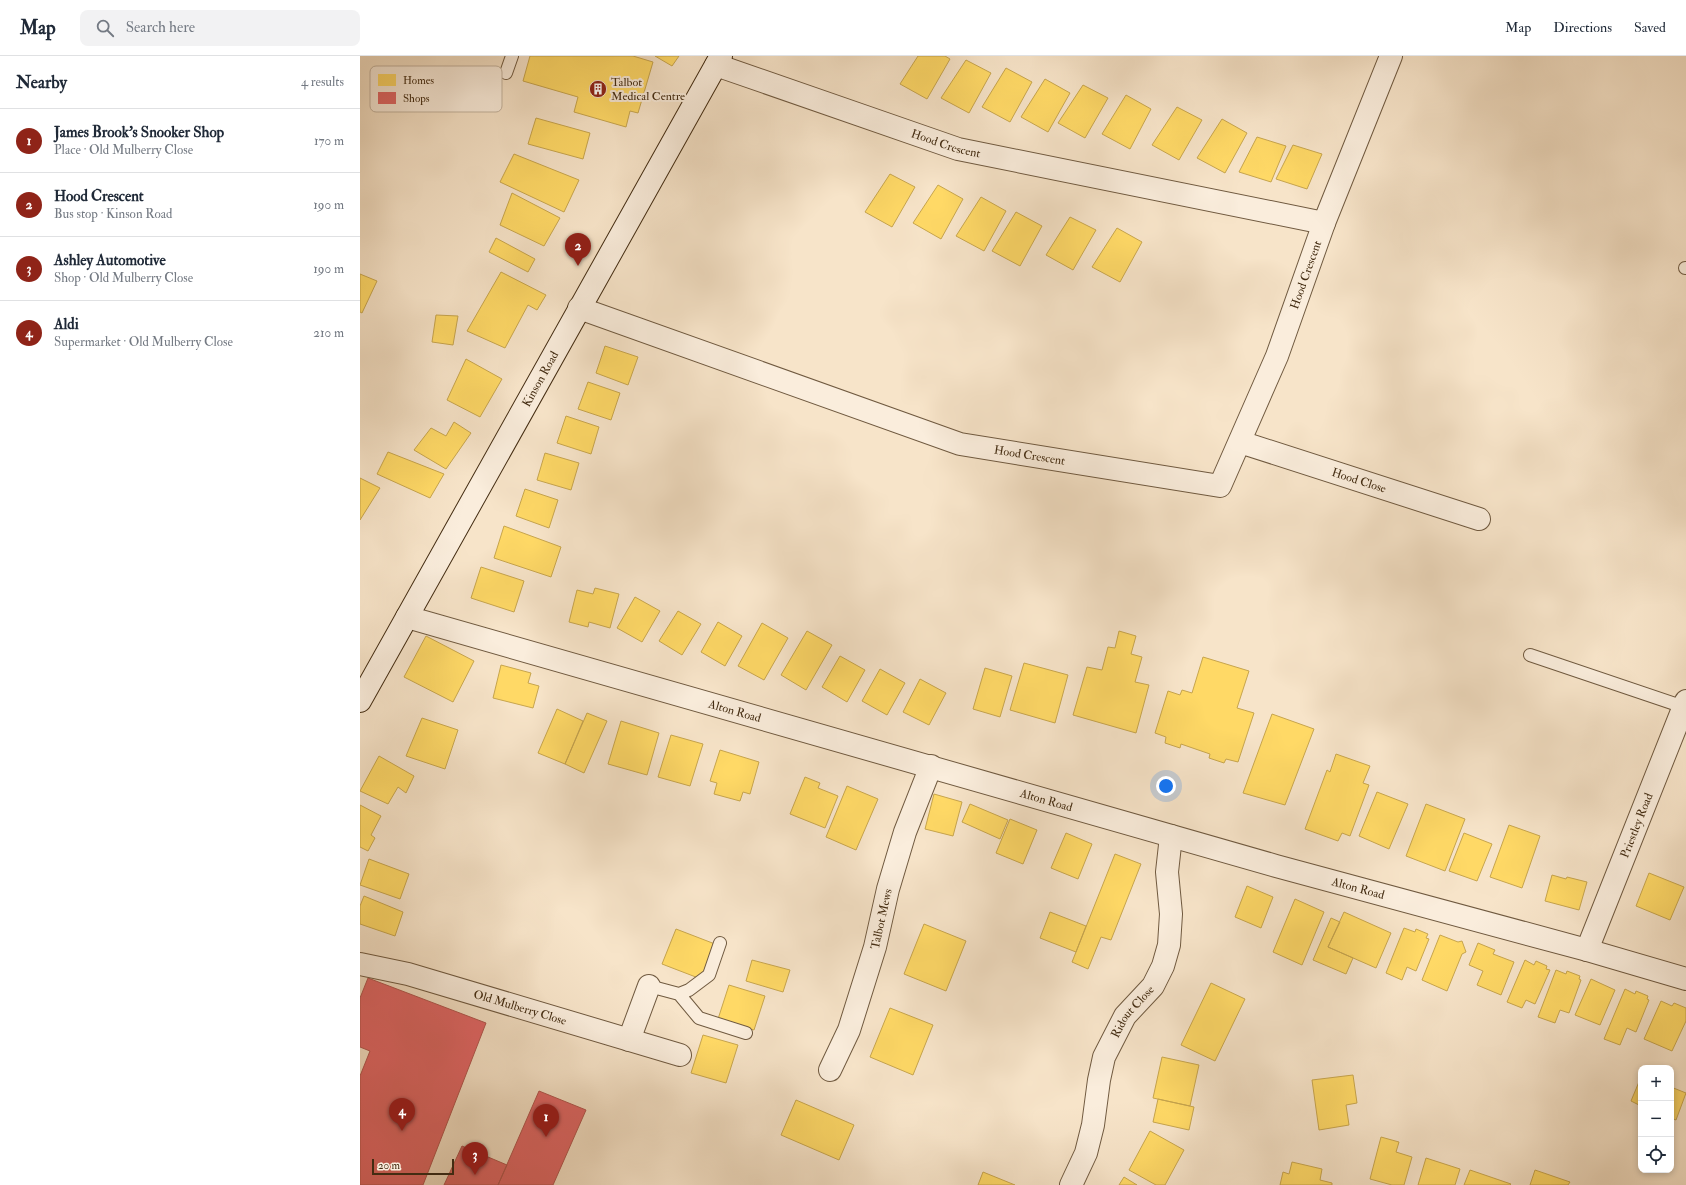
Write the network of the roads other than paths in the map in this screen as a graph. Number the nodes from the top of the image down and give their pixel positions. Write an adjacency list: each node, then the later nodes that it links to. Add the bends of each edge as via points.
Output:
1 (512, 56): 4 (lane)
2 (1391, 56): 5 (street, Hood Crescent)
3 (718, 60): 5 (street, Hood Crescent, via 958,149); 6 (street, Kinson Road)
4 (506, 73)
5 (1324, 223): 7 (street, Hood Crescent, via 1277,356)
6 (579, 308): 7 (street, Hood Crescent, via 960,444 1220,486); 9 (street, Kinson Road)
7 (1240, 442): 8 (street, Hood Close)
8 (1479, 519)
9 (407, 617): 11 (street, Kinson Road); 13 (street, Alton Road)
10 (1530, 655): 12 (lane)
11 (360, 701)
12 (1685, 704): 16 (street, Priestley Road)
13 (930, 766): 14 (street, Alton Road); 24 (street, Talbot Mews, via 905,832 849,1030)
14 (1171, 836): 16 (street, Alton Road); 25 (street, Ridout Close, via 1167,872 1171,914 1169,945 1163,966 1153,986 1125,1016 1104,1057 1086,1153)
15 (720, 943): 20 (lane, via 709,975)
16 (1586, 950): 18 (street, Alton Road)
17 (360, 964): 22 (street, Old Mulberry Close, via 408,974)
18 (1686, 979)
19 (649, 986): 20 (lane); 22 (street)
20 (679, 994): 21 (lane, via 699,1018)
21 (746, 1033)
22 (629, 1040): 23 (street, Old Mulberry Close)
23 (680, 1055)
24 (830, 1070)
25 (1071, 1185)

